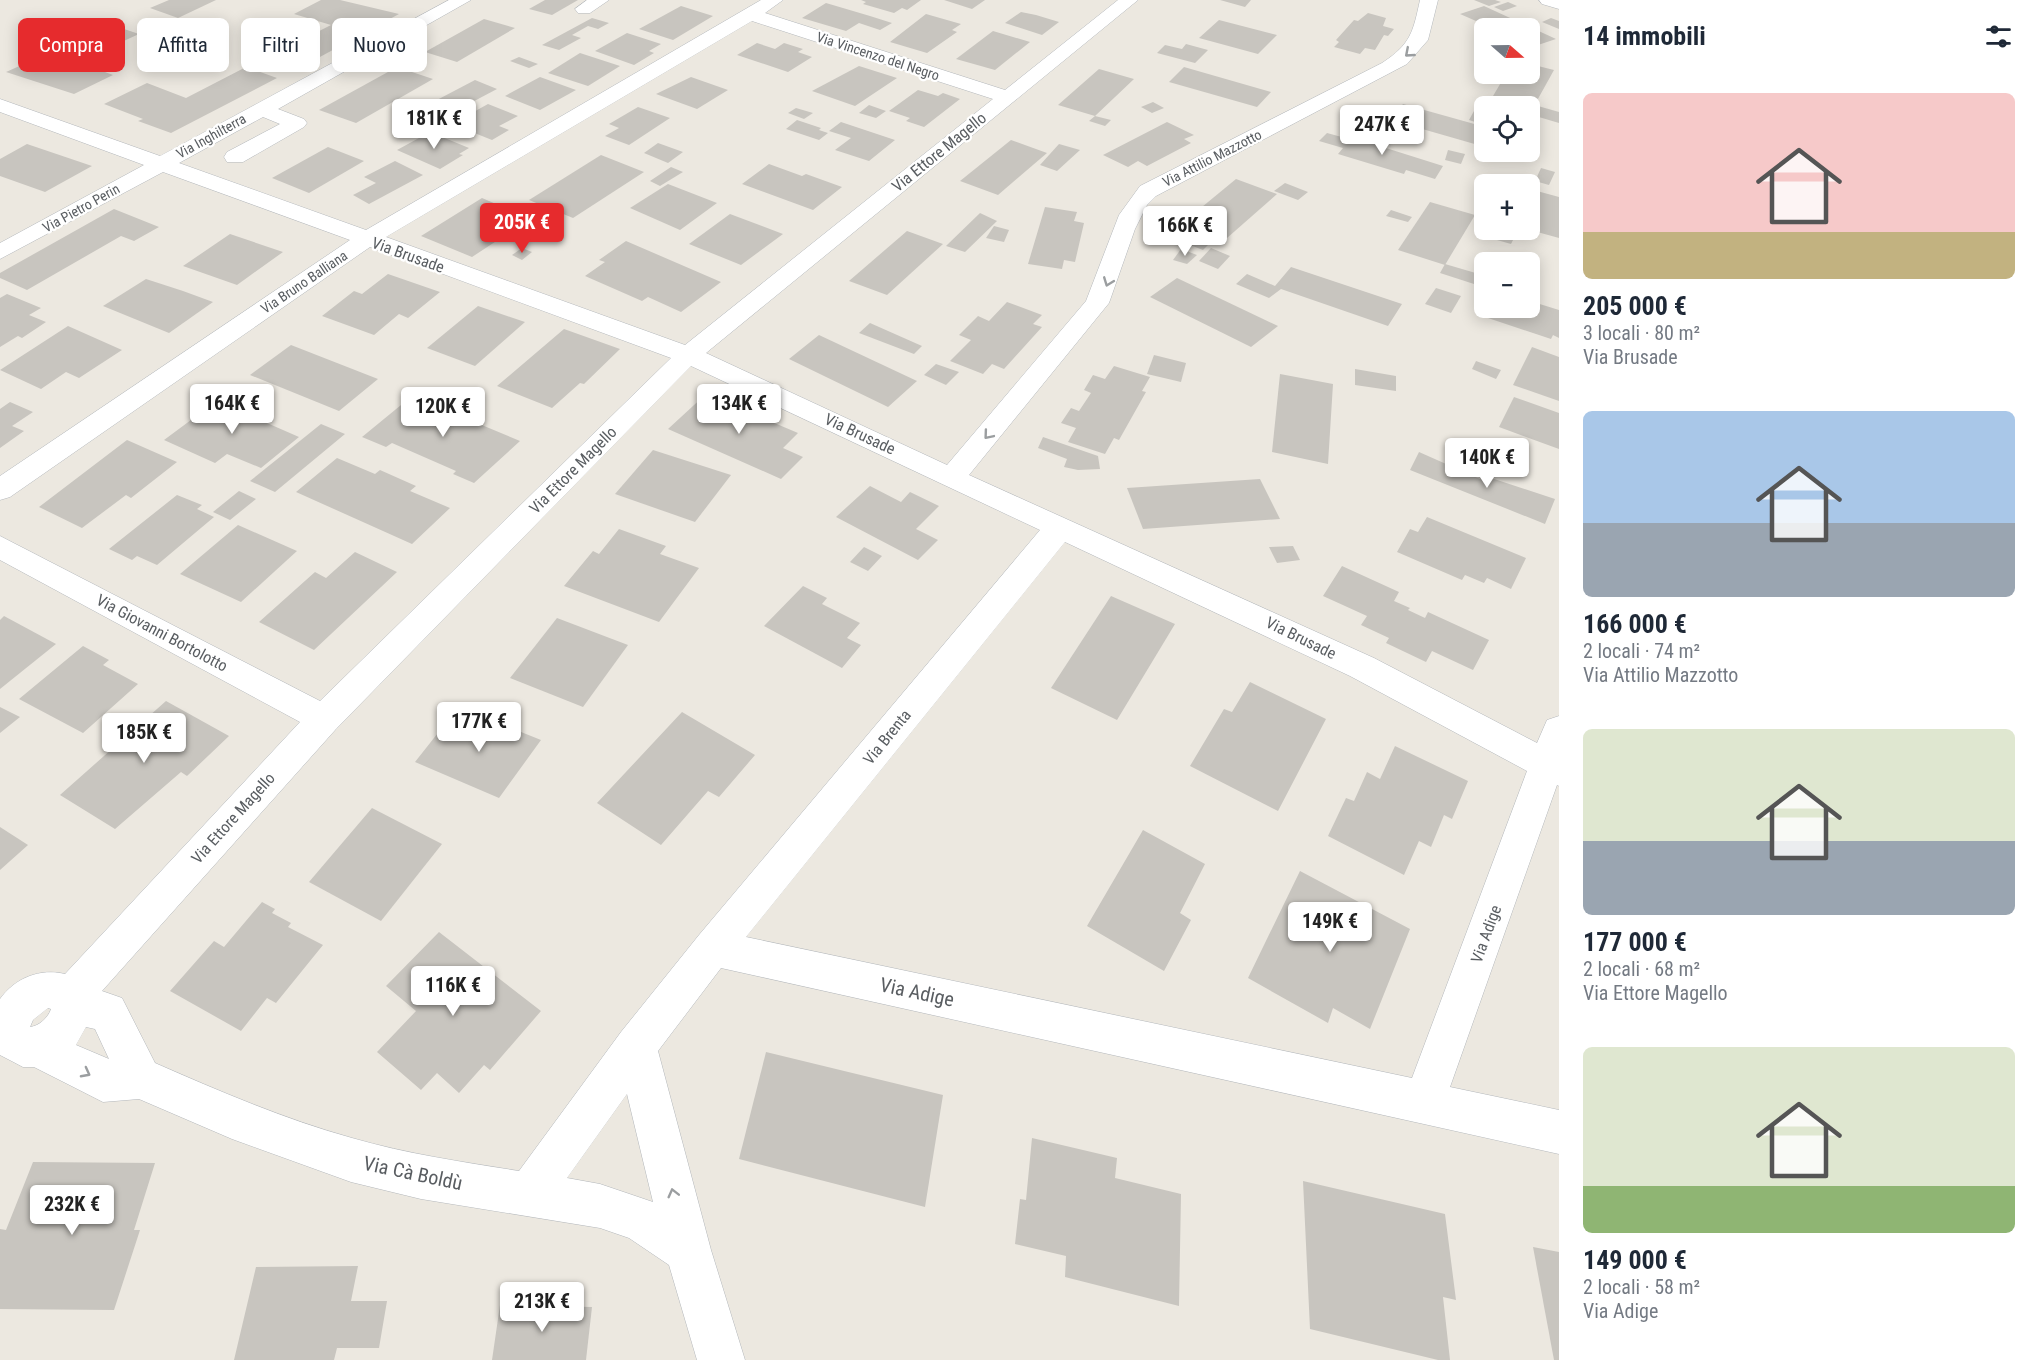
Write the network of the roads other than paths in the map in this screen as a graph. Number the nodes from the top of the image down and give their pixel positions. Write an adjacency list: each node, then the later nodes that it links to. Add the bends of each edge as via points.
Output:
1 (429, 0): 7 (street)
2 (600, 0): 9 (street)
3 (774, 0): 10 (street, Via Bruno Balliana)
4 (1129, 0): 11 (street, Via Ettore Magello)
5 (1429, 0): 19 (street, Via Attilio Mazzotto, one-way to 19, via 1419,41 1409,55 1139,199 1097,303)
6 (1548, 0): 8 (street)
7 (457, 3): 13 (street, Via Inghilterra)
8 (1559, 4)
9 (584, 9)
10 (750, 14): 11 (street, Via Vincenzo del Negro); 16 (street, Via Bruno Balliana)
11 (1006, 97): 18 (street, Via Ettore Magello)
12 (0, 105): 15 (street, Via Brusade)
13 (260, 109): 14 (street, Via Inghilterra, via 297,123); 15 (street, Via Inghilterra)
14 (235, 157)
15 (162, 164): 16 (street, Via Brusade); 17 (street, Via Pietro Perin)
16 (367, 239): 18 (street, Via Brusade); 20 (street, Via Bruno Balliana)
17 (0, 252)
18 (688, 355): 19 (street, Via Brusade); 23 (street, Via Ettore Magello)
19 (951, 478): 21 (street, Via Brusade)
20 (0, 490)
21 (1060, 527): 24 (street, Via Brusade); 25 (street, Via Brenta)
22 (0, 548): 23 (street, Via Giovanni Bortolotto)
23 (324, 719): 26 (street, Via Ettore Magello)
24 (1555, 755): 30 (street, Via Adige)
25 (713, 948): 28 (street); 30 (street, Via Adige)
26 (71, 1001): 27 (street, Via Cà Boldù, via 68,1023 53,1039); 29 (street, via 108,1012)
27 (12, 1035): 29 (street, Via Cà Boldù, one-way to 29, via 103,1081)
28 (636, 1046): 32 (street); 33 (street, one-way to 28)
29 (140, 1078): 32 (street, Via Cà Boldù, via 232,1118 351,1160 421,1178)
30 (1423, 1102): 31 (street, Via Adige)
31 (1559, 1132)
32 (528, 1195): 33 (street, Via Cà Boldù, via 600,1206 641,1219)
33 (688, 1250): 34 (street)
34 (721, 1360)

